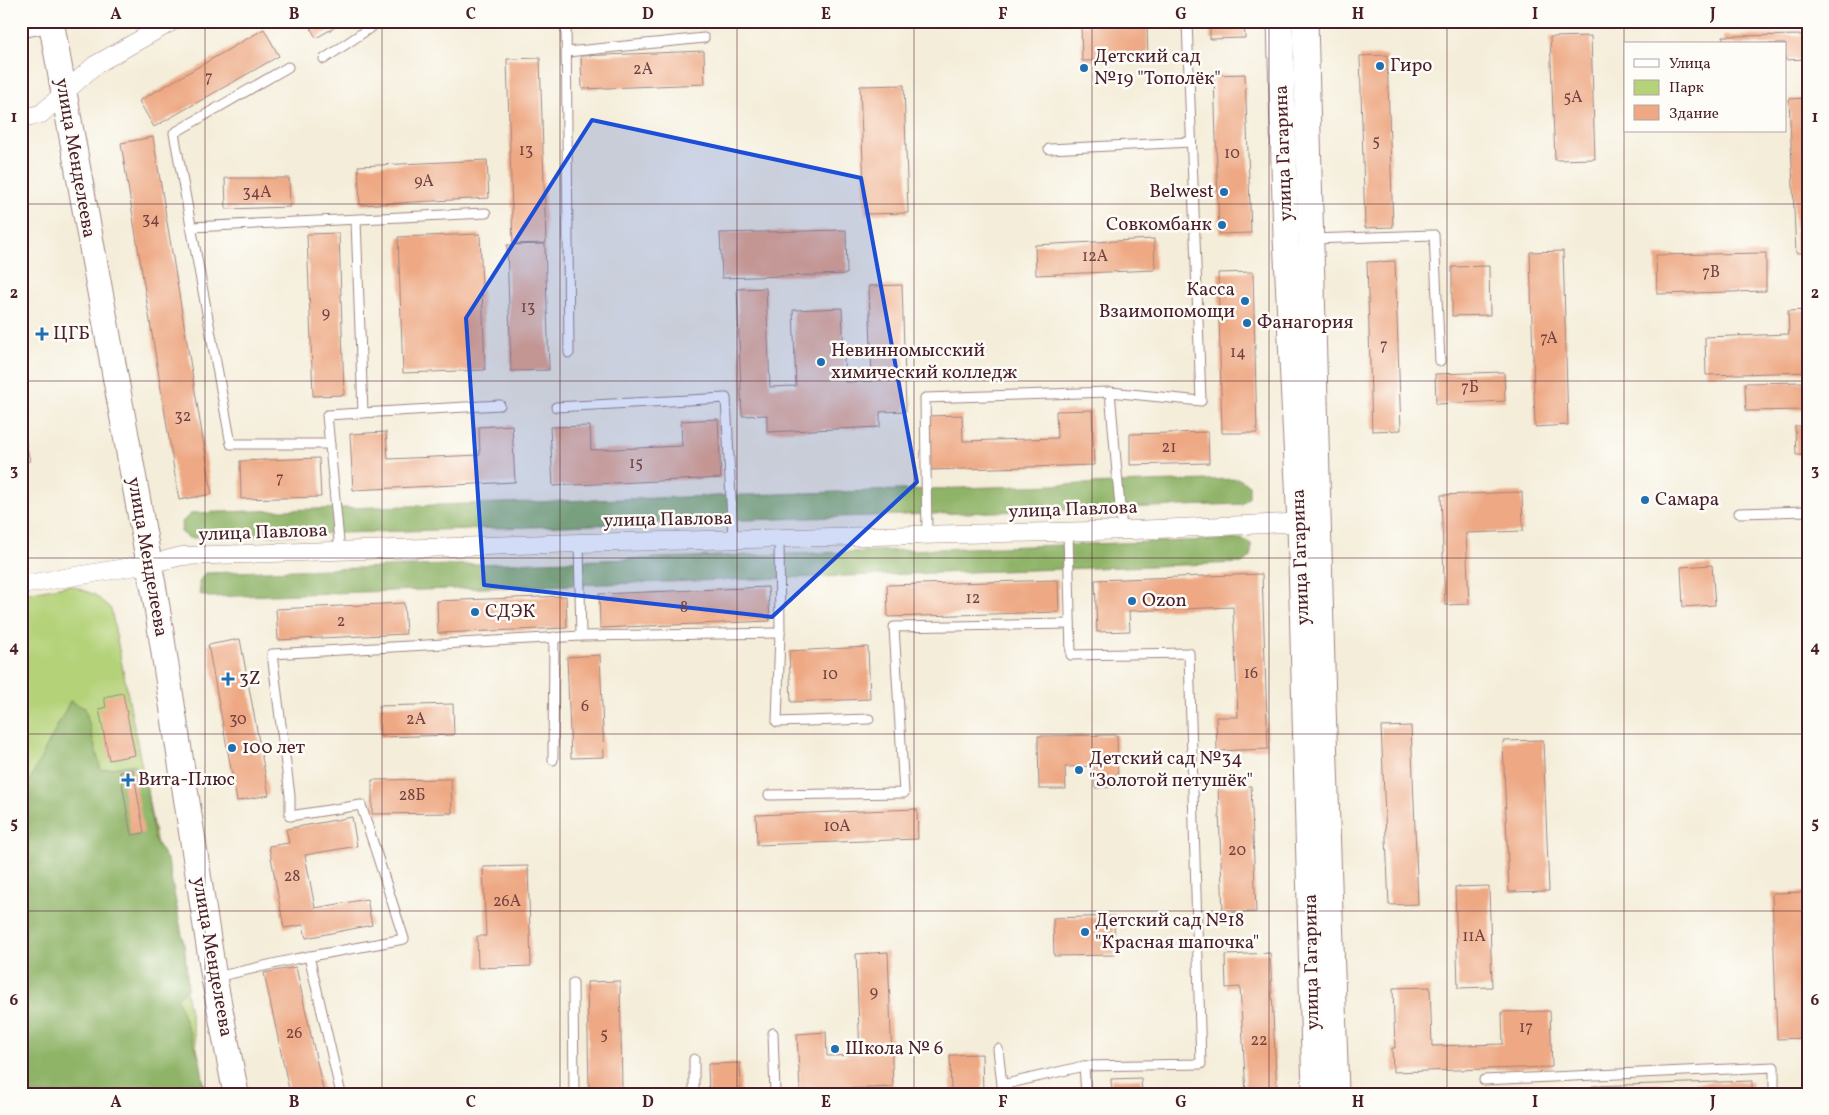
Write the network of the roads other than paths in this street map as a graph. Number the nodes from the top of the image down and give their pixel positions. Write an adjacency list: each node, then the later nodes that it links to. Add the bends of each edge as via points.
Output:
1 (173, 21): 13 (street, via 95,65)
2 (380, 21): 11 (lane)
3 (566, 21): 10 (lane)
4 (1187, 21): 15 (lane)
5 (1280, 21): 30 (main road, улица Гагарина, via 1286,237)
6 (1305, 21): 20 (main road, улица Гагарина)
7 (51, 24): 8 (lane); 13 (main road, улица Менделеева)
8 (21, 33)
9 (704, 38): 10 (lane)
10 (566, 52): 21 (lane)
11 (324, 58)
12 (288, 68): 19 (lane, via 174,133)
13 (64, 94): 14 (street, via 41,114); 38 (main road, улица Менделеева)
14 (21, 118)
15 (1191, 142): 16 (lane); 23 (lane, via 1201,400)
16 (1049, 149)
17 (486, 213): 18 (lane)
18 (356, 220): 19 (lane); 26 (lane)
19 (192, 227): 27 (lane, via 231,444)
20 (1311, 239): 22 (lane, via 1434,235); 30 (main road, улица Гагарина)
21 (569, 353)
22 (1440, 361)
23 (1110, 392): 31 (lane); 33 (lane, via 925,398)
24 (500, 404): 26 (lane)
25 (556, 407): 35 (lane, via 726,398)
26 (363, 413): 27 (lane, via 327,415)
27 (330, 444): 37 (lane)
28 (1808, 511): 29 (lane)
29 (1739, 513)
30 (1309, 522): 31 (street, улица Павлова); 61 (main road, улица Гагарина); 62 (main road, улица Гагарина)
31 (1122, 530): 32 (street, улица Павлова)
32 (1068, 532): 33 (street, улица Павлова); 40 (lane)
33 (927, 536): 34 (street, улица Павлова)
34 (779, 539): 35 (street, улица Павлова); 41 (lane)
35 (733, 540): 36 (street, улица Павлова)
36 (579, 543): 37 (street, улица Павлова); 42 (lane)
37 (340, 552): 38 (street, улица Павлова, via 182,556)
38 (149, 564): 39 (street, улица Павлова); 48 (main road, улица Менделеева)
39 (21, 585)
40 (1070, 624): 46 (lane, via 894,628 904,793); 53 (lane, via 1071,655 1189,653 1201,1064)
41 (780, 633): 42 (lane); 44 (lane, via 777,722)
42 (581, 636): 43 (lane)
43 (554, 637): 45 (lane); 47 (lane, via 272,654 290,816 361,805 404,939)
44 (869, 719)
45 (553, 760)
46 (769, 795)
47 (309, 956): 48 (lane); 56 (lane)
48 (214, 978): 55 (main road, улица Менделеева)
49 (573, 983): 57 (lane)
50 (773, 1034): 59 (lane)
51 (998, 1049): 53 (lane, via 1002,1085)
52 (694, 1059): 58 (lane)
53 (1084, 1066): 60 (lane)
54 (1484, 1080): 63 (lane, via 1774,1067)
55 (236, 1094)
56 (341, 1094)
57 (574, 1094)
58 (694, 1094)
59 (775, 1094)
60 (1086, 1094)
61 (1315, 1094)
62 (1336, 1094)
63 (1774, 1094)

